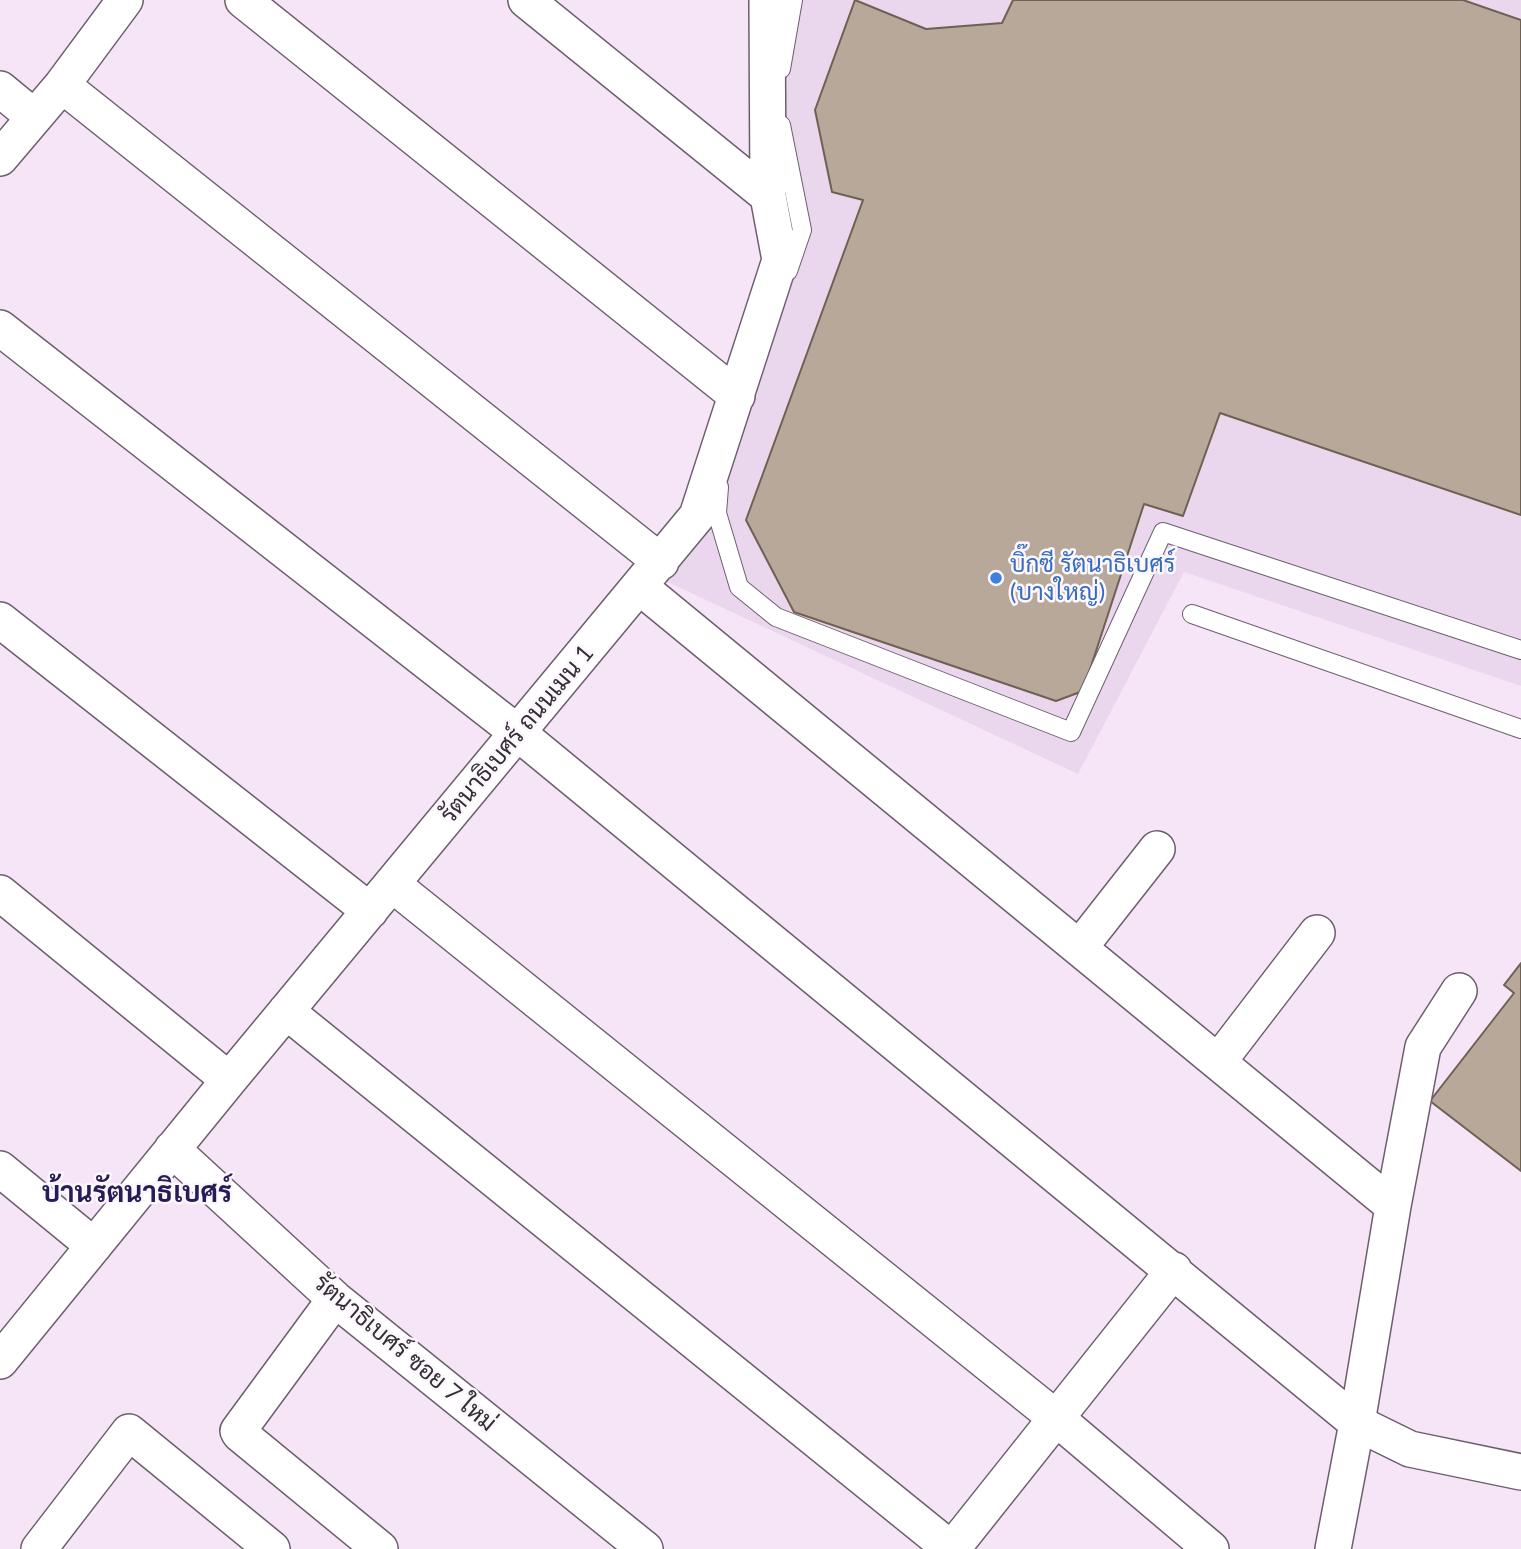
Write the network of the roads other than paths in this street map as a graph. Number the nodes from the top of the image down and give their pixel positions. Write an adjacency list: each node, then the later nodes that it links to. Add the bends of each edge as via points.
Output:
1 (125, 0): 6 (street)
2 (243, 0): 12 (street)
3 (526, 0): 10 (street)
4 (767, 0): 10 (street, รัตนาธิเบศร์ ถนนเมน 1)
5 (793, 0): 16 (lane, via 776,99 802,230 719,471 718,513 739,587 776,617 1071,732 1163,532)
6 (62, 85): 8 (street); 13 (street)
7 (0, 89): 8 (street)
8 (34, 117): 9 (street)
9 (0, 158)
10 (768, 196): 12 (street, รัตนาธิเบศร์ ถนนเมน 1, via 780,260)
11 (0, 328): 18 (street)
12 (737, 396): 13 (street, รัตนาธิเบศร์ ถนนเมน 1, via 697,516)
13 (650, 575): 18 (street, รัตนาธิเบศร์ ถนนเมน 1); 24 (street)
14 (1192, 614): 17 (lane)
15 (0, 620): 22 (street)
16 (1521, 650)
17 (1521, 729)
18 (518, 733): 20 (street, รัตนาธิเบศร์ ถนนเมน 1); 33 (street)
19 (1157, 849): 24 (street)
20 (392, 884): 22 (street, รัตนาธิเบศร์ ถนนเมน 1); 36 (street)
21 (0, 893): 28 (street)
22 (370, 911): 26 (street, รัตนาธิเบศร์ ถนนเมน 1)
23 (1317, 933): 27 (street)
24 (1080, 947): 27 (street)
25 (1459, 992): 31 (street, via 1423,1047)
26 (286, 1011): 28 (street, รัตนาธิเบศร์ ถนนเมน 1); 43 (street)
27 (1218, 1062): 31 (street)
28 (229, 1080): 29 (street, รัตนาธิเบศร์ ถนนเมน 1)
29 (172, 1149): 32 (street, รัตนาธิเบศร์ ถนนเมน 1); 34 (street, รัตนาธิเบศร์ ซอย 7 ใหม่)
30 (0, 1169): 32 (street)
31 (1393, 1206): 37 (street)
32 (94, 1246): 35 (street, รัตนาธิเบศร์ ถนนเมน 1)
33 (1174, 1270): 36 (street); 37 (street)
34 (335, 1299): 41 (street, via 238,1430); 42 (street, รัตนาธิเบศร์ ซอย 7 ใหม่)
35 (0, 1361)
36 (1056, 1418): 43 (street); 44 (street)
37 (1357, 1423): 38 (street, via 1410,1449); 45 (street)
38 (1521, 1472)
39 (39, 1549): 40 (street, via 129,1432)
40 (272, 1549)
41 (380, 1549)
42 (645, 1549)
43 (952, 1549)
44 (1211, 1549)
45 (1333, 1549)

